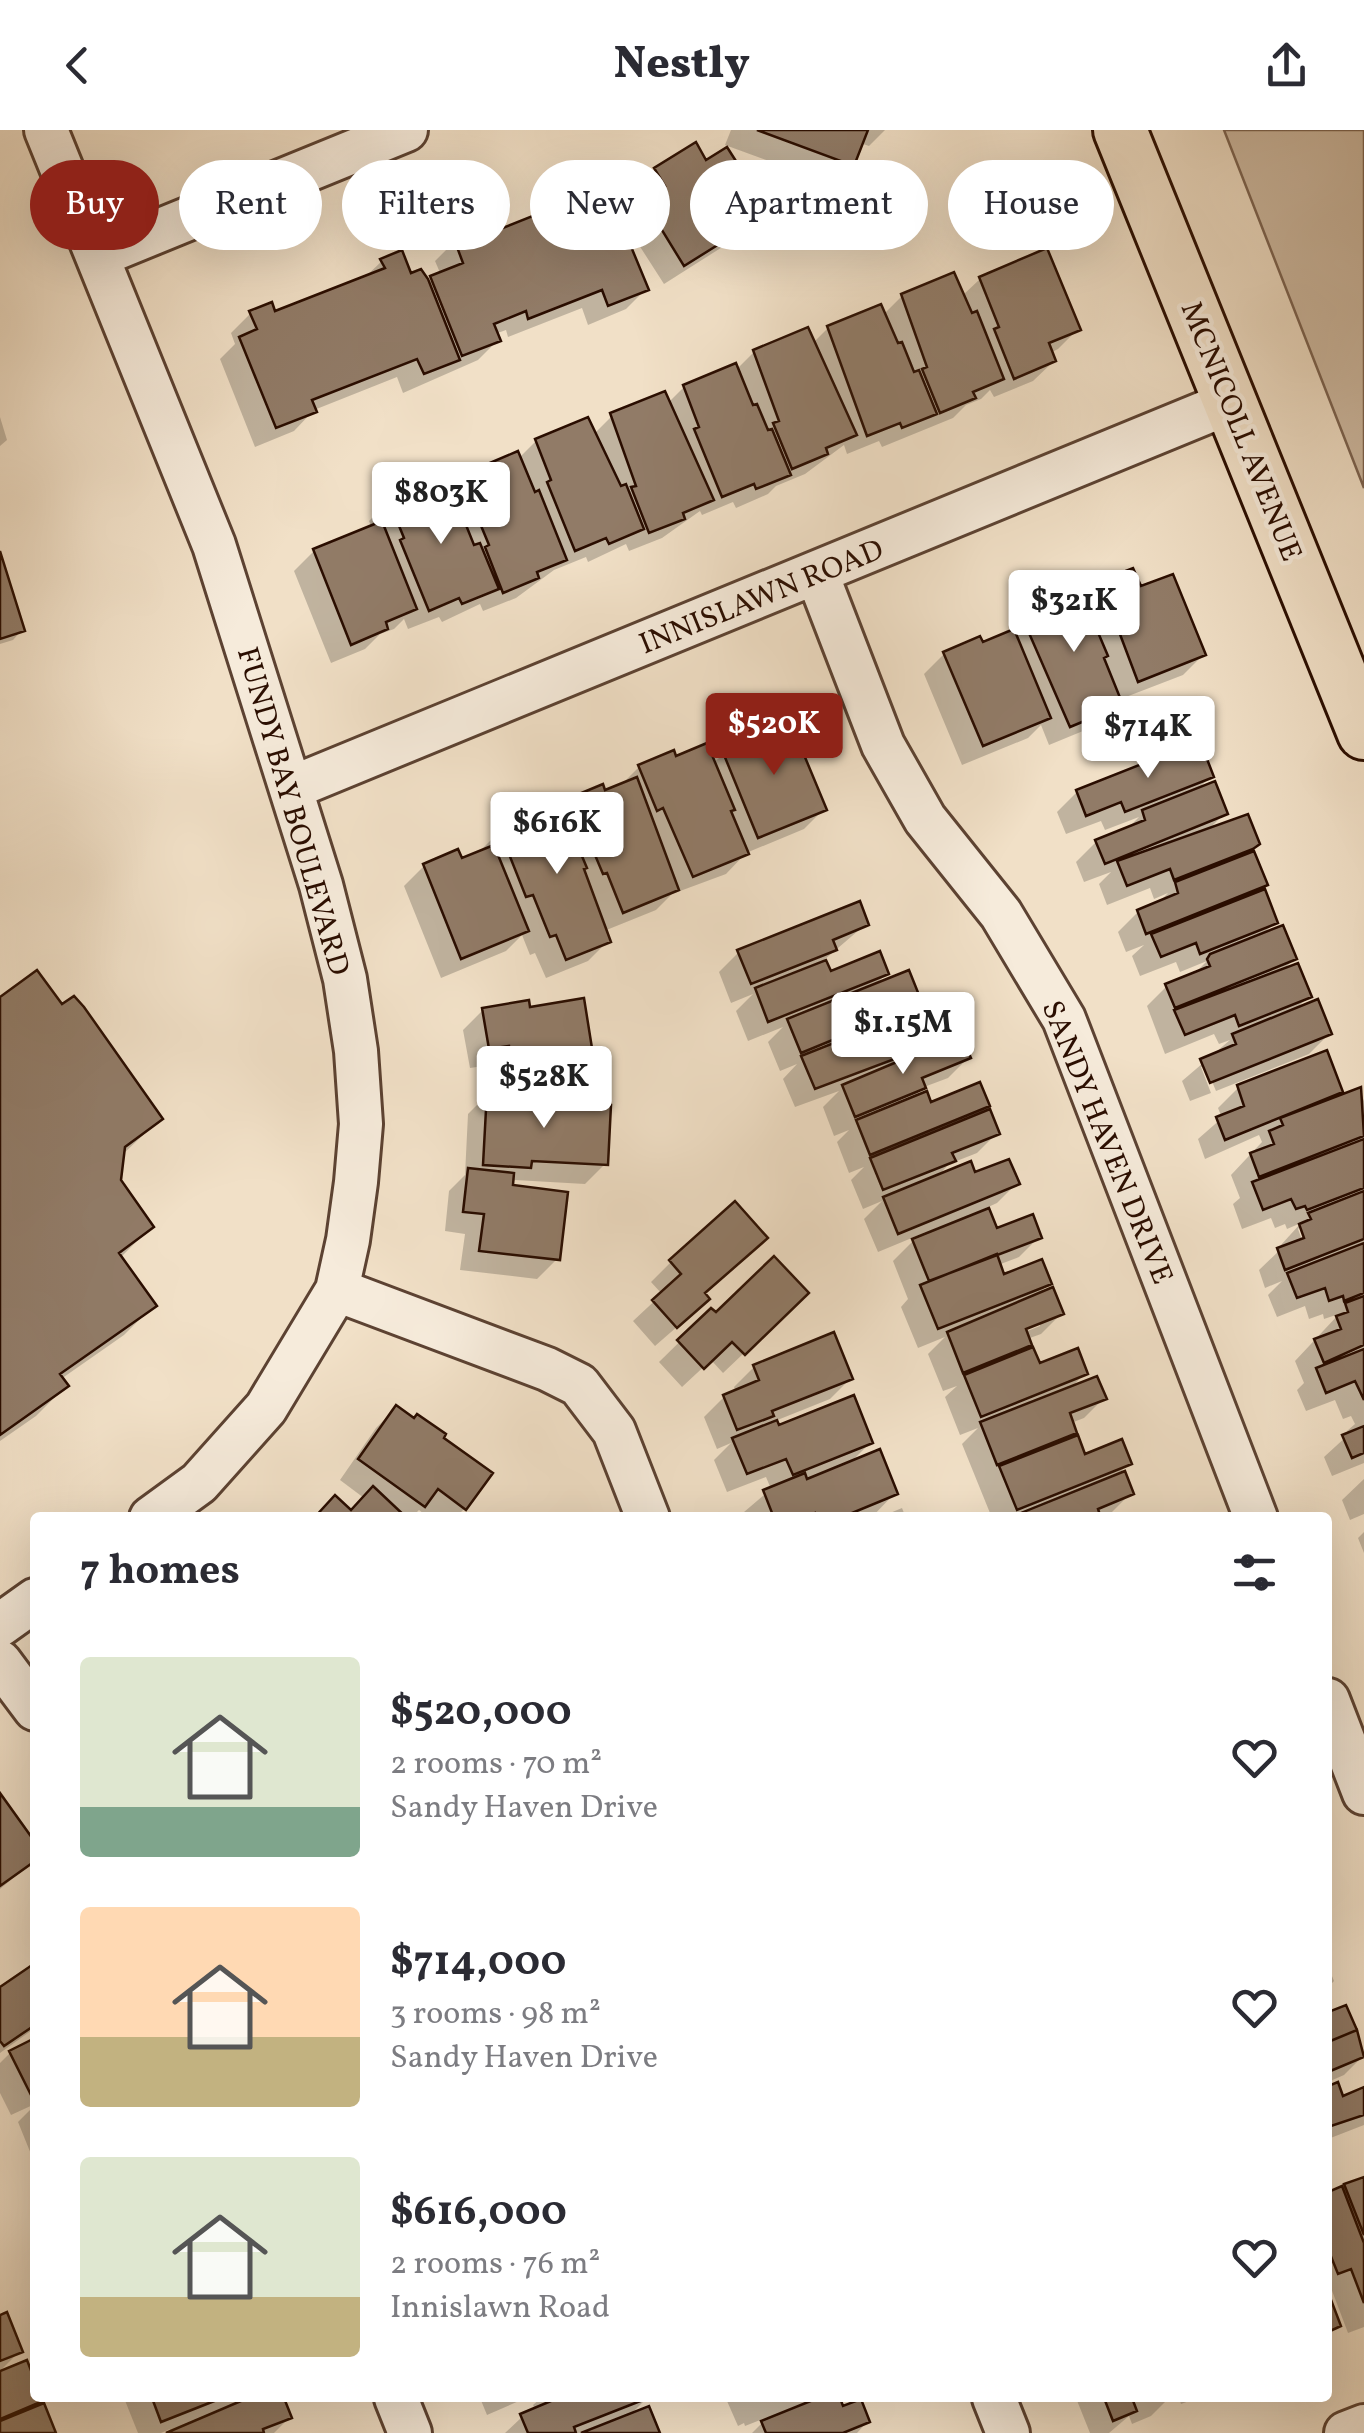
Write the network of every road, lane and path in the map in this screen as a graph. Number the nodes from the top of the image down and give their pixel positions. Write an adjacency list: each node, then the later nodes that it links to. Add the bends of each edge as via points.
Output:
1 (46, 130): 4 (street, FUNDY BAY BOULEVARD)
2 (406, 130): 4 (street)
3 (1120, 130): 5 (main road, MCNICOLL AVENUE)
4 (98, 256): 8 (street, FUNDY BAY BOULEVARD, via 214,545)
5 (1231, 402): 6 (street, INNISLAWN ROAD); 7 (main road, MCNICOLL AVENUE)
6 (817, 574): 8 (street, INNISLAWN ROAD); 12 (street, SANDY HAVEN DRIVE, via 883,746 925,819 1001,914 1064,1019)
7 (1364, 732)
8 (291, 788): 9 (street, FUNDY BAY BOULEVARD, via 345,979 356,1051 361,1124)
9 (336, 1290): 10 (street, FUNDY BAY BOULEVARD, via 266,1408 199,1482); 11 (street, via 579,1384 614,1431)
10 (159, 1512)
11 (646, 1512)
12 (1254, 1512)
13 (30, 1604): 14 (street)
14 (0, 1625)
15 (0, 1662): 16 (street)
16 (30, 1702)
17 (1332, 1710): 18 (street)
18 (1364, 1793)
19 (398, 2402): 22 (street)
20 (996, 2402): 23 (street)
21 (1364, 2426): 24 (street)
22 (410, 2433)
23 (1008, 2433)
24 (1346, 2433)

